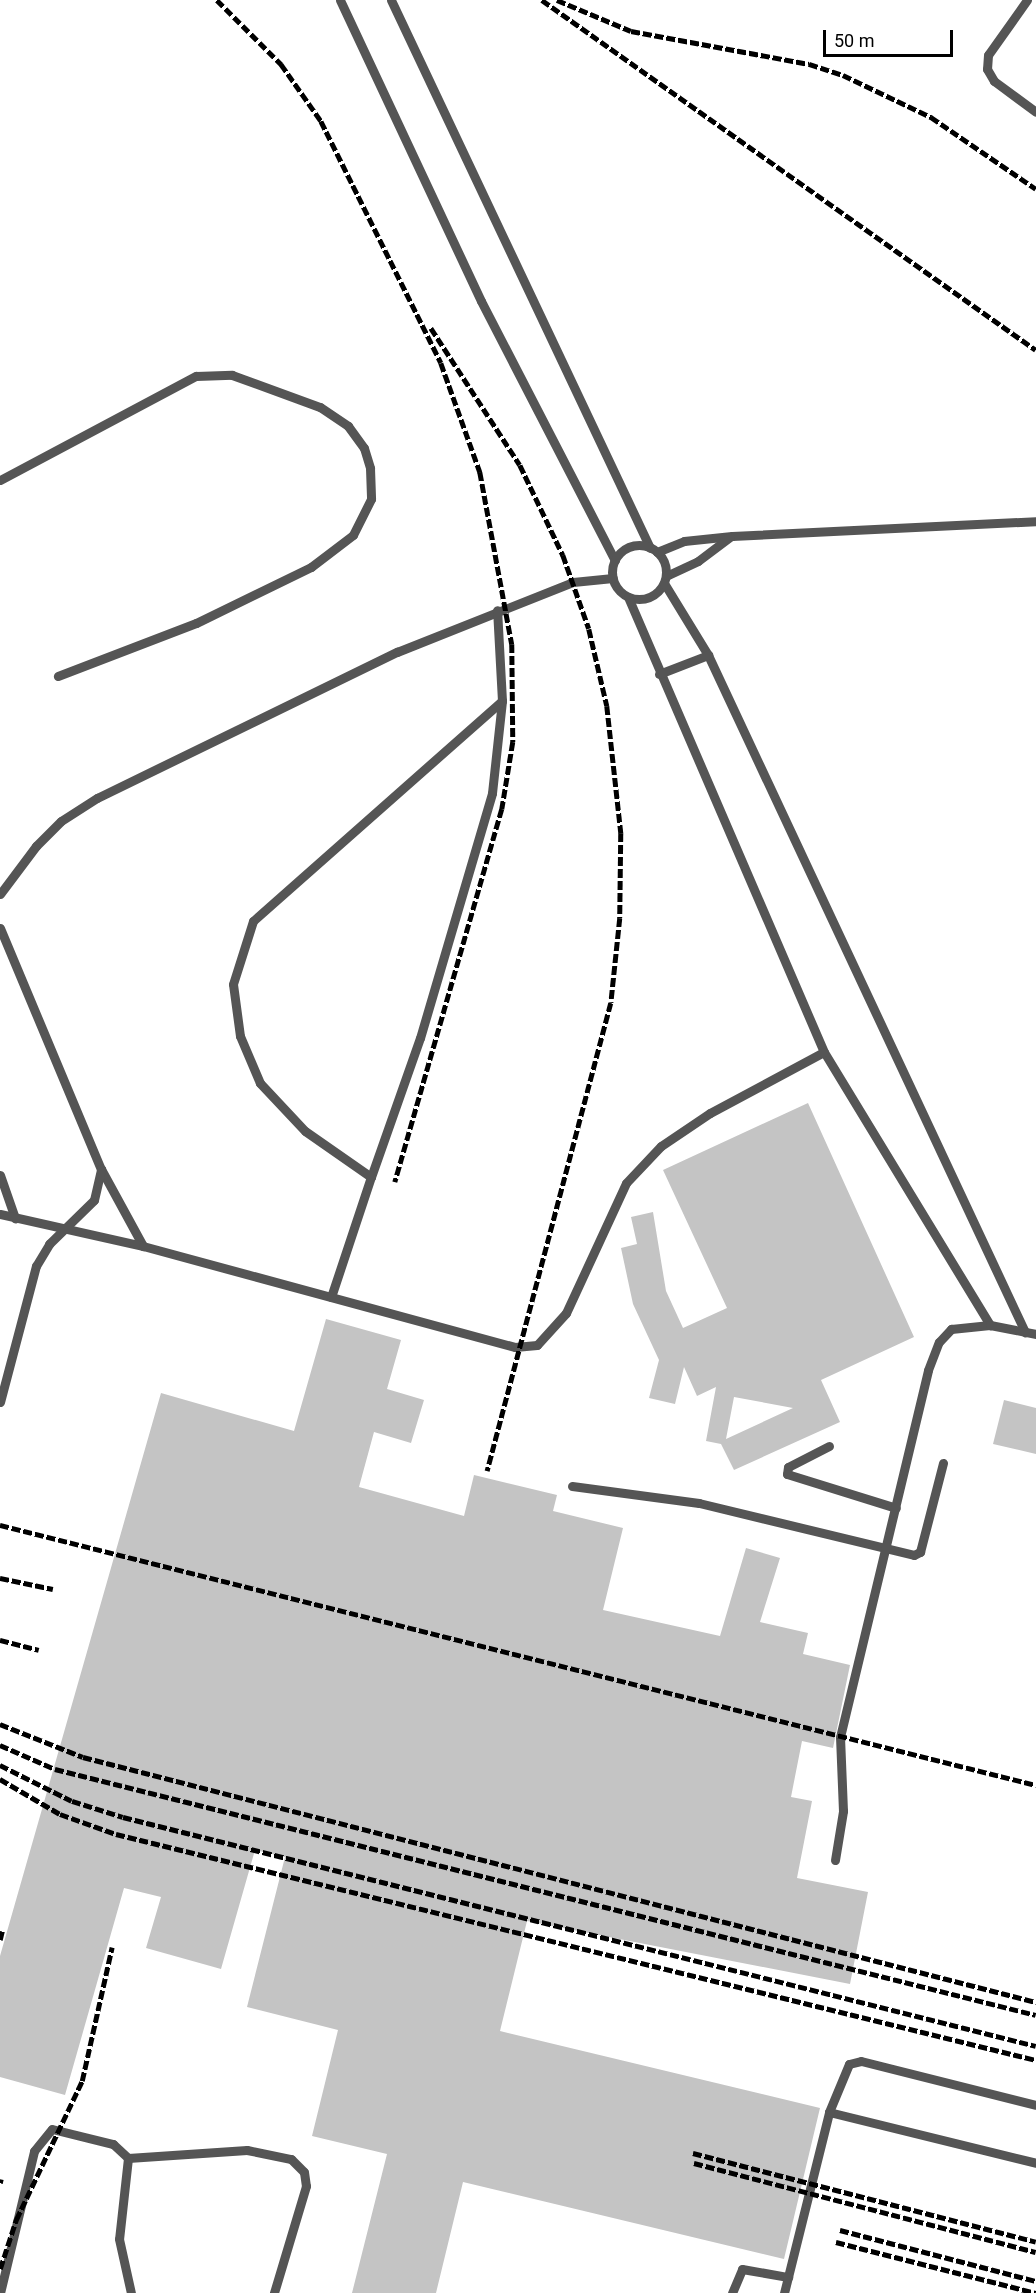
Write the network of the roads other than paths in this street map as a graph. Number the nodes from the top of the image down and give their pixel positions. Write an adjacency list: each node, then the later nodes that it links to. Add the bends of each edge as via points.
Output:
1 (340, 0): 9 (lane, via 481,301)
2 (391, 0): 8 (lane)
3 (1027, 0): 4 (lane, via 988,55 987,69 994,81)
4 (1036, 112)
5 (0, 480): 16 (lane, via 196,376 232,375 320,407 348,426 364,448 370,468 371,499 353,535 311,567 196,623)
6 (1036, 521): 7 (lane)
7 (732, 536): 8 (lane, via 684,541); 11 (lane)
8 (654, 550): 9 (lane, via 633,546); 11 (lane)
9 (615, 561): 10 (lane)
10 (613, 578): 12 (lane); 13 (lane, via 573,582)
11 (665, 580): 12 (lane, via 645,599); 14 (lane)
12 (628, 597): 15 (lane)
13 (497, 610): 17 (lane); 18 (lane, via 397,652 97,798 61,821 36,846)
14 (708, 655): 15 (lane); 30 (lane)
15 (659, 674): 20 (lane)
16 (58, 676)
17 (502, 701): 23 (lane, via 492,793 420,1038); 23 (lane, via 253,921 233,984 240,1036 260,1083 305,1131)
18 (0, 894)
19 (0, 928): 21 (lane)
20 (824, 1052): 28 (lane, via 710,1113 661,1146 626,1183 566,1313 537,1345 515,1347); 29 (lane)
21 (101, 1168): 26 (lane, via 94,1200 82,1216); 27 (lane)
22 (0, 1175): 25 (lane)
23 (371, 1177): 28 (lane)
24 (0, 1214): 25 (lane)
25 (15, 1218): 26 (lane)
26 (63, 1229): 27 (lane); 32 (lane, via 36,1266)
27 (143, 1246): 28 (lane)
28 (331, 1297)
29 (990, 1325): 30 (lane); 36 (lane, via 951,1329 939,1342)
30 (1025, 1332): 31 (lane)
31 (1036, 1334)
32 (0, 1402)
33 (829, 1446): 36 (lane, via 788,1467 787,1474)
34 (943, 1463): 37 (lane, via 920,1552 914,1555)
35 (572, 1486): 37 (lane, via 699,1503)
36 (896, 1508): 37 (lane)
37 (887, 1548): 38 (lane, via 840,1737 843,1811)
38 (835, 1860)
39 (1036, 2104): 40 (lane, via 861,2061 849,2064 842,2074)
40 (829, 2112): 42 (lane); 43 (lane)
41 (128, 2158): 44 (lane, via 113,2144 52,2129 43,2137 34,2151); 45 (lane, via 119,2239); 46 (lane, via 247,2150 291,2159 304,2172 306,2186)
42 (1036, 2163)
43 (788, 2277): 47 (lane, via 742,2270); 48 (lane)
44 (0, 2293)
45 (131, 2293)
46 (274, 2293)
47 (732, 2293)
48 (784, 2293)

